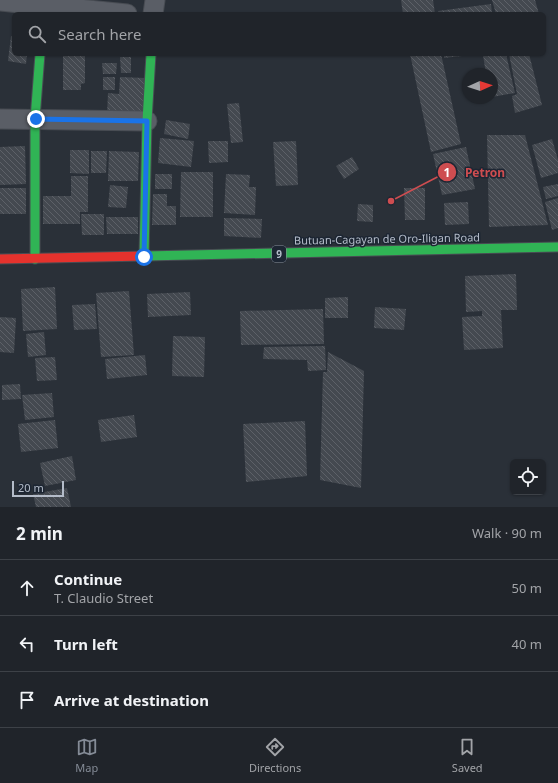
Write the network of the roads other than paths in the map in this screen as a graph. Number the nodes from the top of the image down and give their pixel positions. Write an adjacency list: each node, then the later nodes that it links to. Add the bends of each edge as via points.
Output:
1 (155, 0): 5 (street)
2 (0, 1): 3 (street)
3 (43, 6): 4 (street)
4 (106, 12)
5 (153, 12)
6 (40, 56): 9 (main road)
7 (151, 56): 10 (main road)
8 (0, 119): 9 (street)
9 (36, 119): 10 (street); 14 (main road)
10 (147, 121): 12 (main road)
11 (558, 247): 12 (main road, Butuan-Cagayan de Oro-Iligan Road / 9)
12 (144, 257): 14 (main road, Butuan-Cagayan de Oro-Iligan Road / 9)
13 (0, 259): 14 (main road, Butuan-Cagayan de Oro-Iligan Road / 9)
14 (35, 259)

